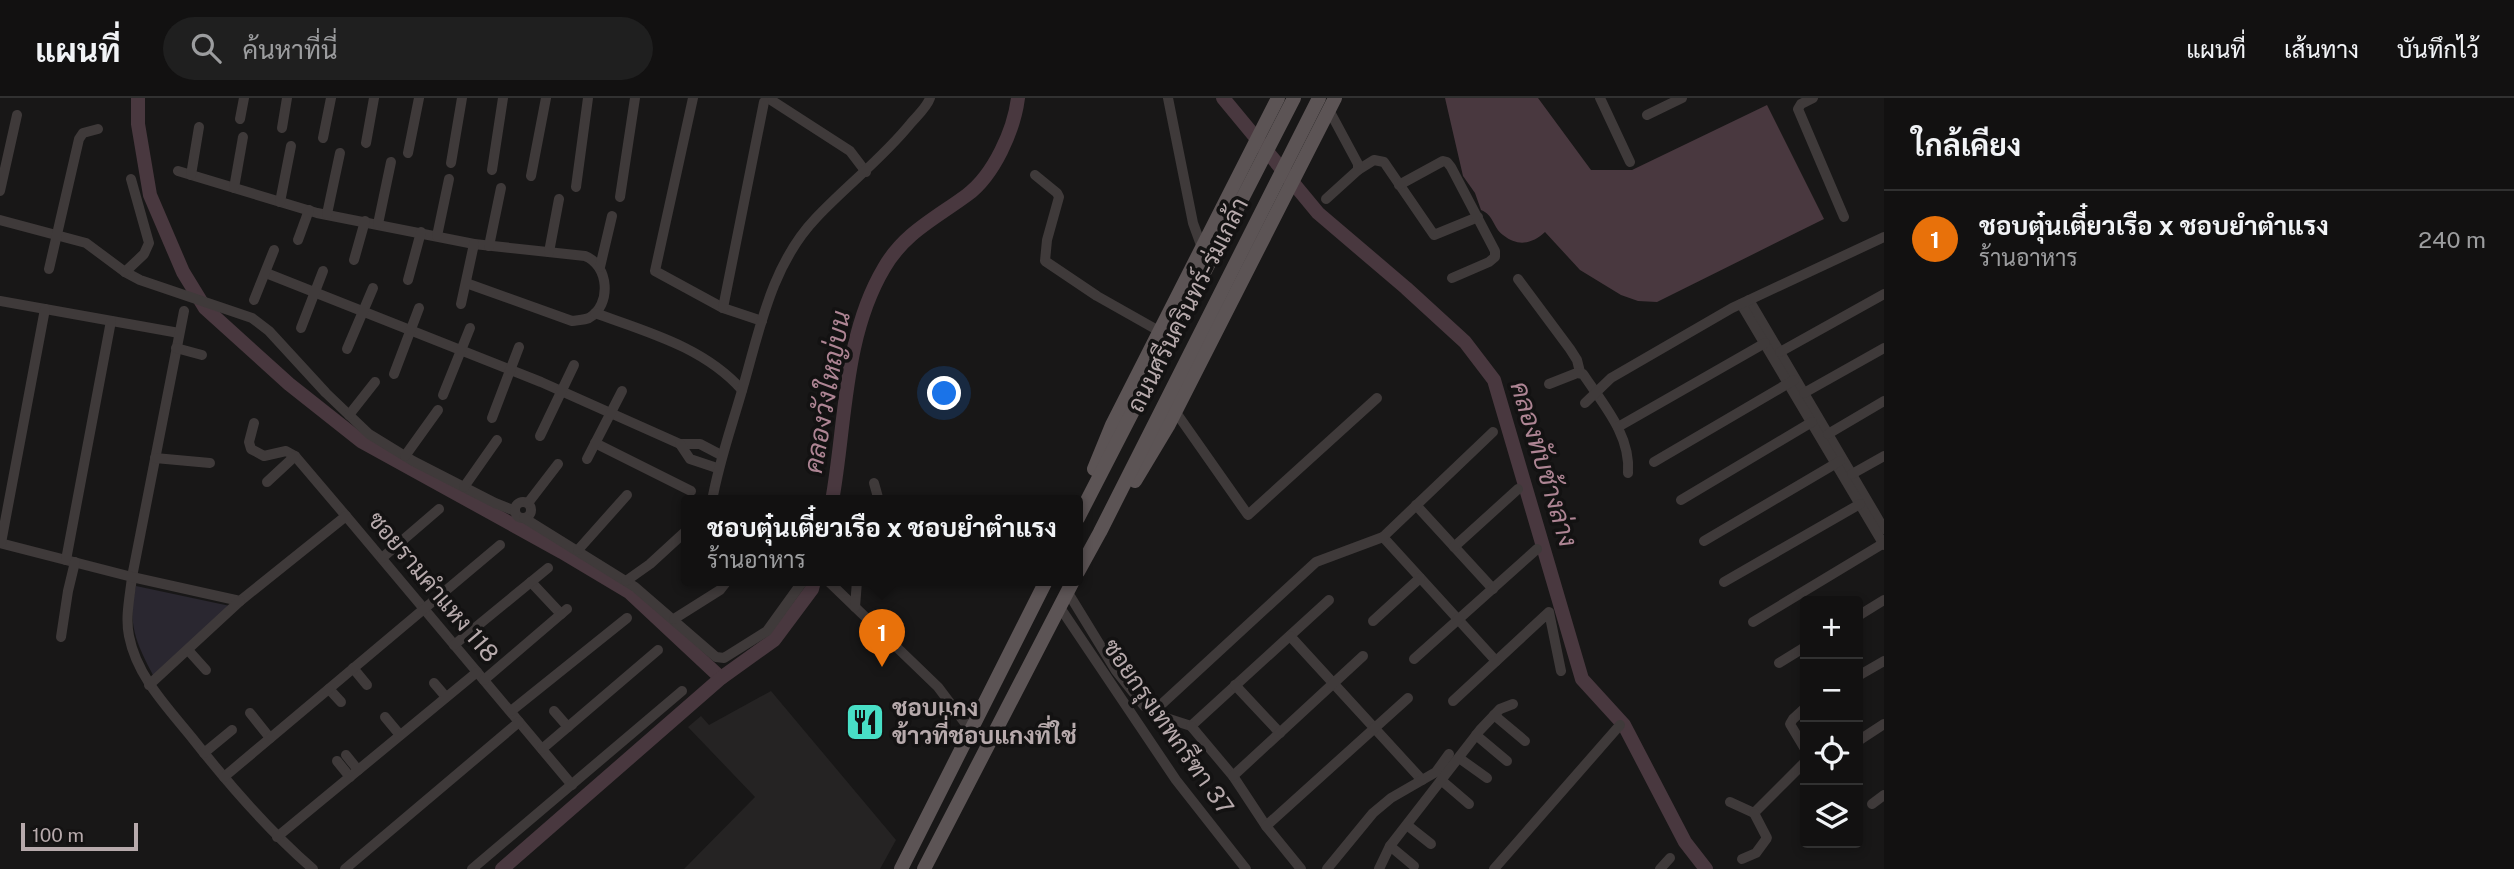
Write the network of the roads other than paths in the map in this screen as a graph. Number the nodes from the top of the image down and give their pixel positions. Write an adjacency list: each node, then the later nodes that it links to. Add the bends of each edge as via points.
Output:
1 (244, 98): 24 (street)
2 (287, 98): 26 (street)
3 (331, 98): 29 (street)
4 (374, 98): 30 (street)
5 (419, 98): 33 (street)
6 (462, 98): 36 (street)
7 (503, 98): 37 (street)
8 (546, 98): 43 (street)
9 (588, 98): 47 (street)
10 (635, 98): 51 (street)
11 (693, 98): 91 (street, via 654,271)
12 (930, 98): 40 (street)
13 (1168, 98): 69 (street)
14 (1278, 98): 69 (main road, ถนนศรีนครินทร์-ร่มเกล้า)
15 (1294, 98): 166 (main road, ถนนศรีนครินทร์-ร่มเกล้า)
16 (1319, 98): 172 (main road, ถนนศรีนครินทร์-ร่มเกล้า)
17 (1682, 98): 23 (street)
18 (1813, 98): 59 (street, via 1798,109)
19 (1604, 99): 35 (street)
20 (766, 100): 40 (street, via 850,152); 91 (street)
21 (1332, 104): 38 (street); 128 (main road, ถนนศรีนครินทร์-ร่มเกล้า)
22 (17, 115): 50 (street)
23 (1647, 115)
24 (240, 119)
25 (199, 127): 42 (street)
26 (282, 128)
27 (98, 129): 64 (street, via 80,135)
28 (243, 137): 48 (street)
29 (323, 138)
30 (366, 143)
31 (291, 146): 54 (street)
32 (340, 153): 56 (street)
33 (408, 153)
34 (391, 162): 62 (street)
35 (1630, 162)
36 (451, 163)
37 (492, 170)
38 (1358, 170): 46 (street, via 1379,159); 52 (street)
39 (178, 171): 42 (street)
40 (866, 172): 97 (street, via 815,218 788,254)
41 (1035, 174): 101 (street, via 1059,197 1046,240 1045,261)
42 (191, 175): 48 (street)
43 (531, 176)
44 (131, 179): 77 (street, via 149,243)
45 (449, 179): 65 (street)
46 (1399, 185): 58 (street, via 1434,235); 58 (street, via 1447,162)
47 (576, 187)
48 (234, 188): 54 (street)
49 (501, 188): 70 (street)
50 (0, 191)
51 (620, 197)
52 (1326, 198)
53 (559, 199): 72 (street)
54 (280, 202): 55 (street)
55 (309, 210): 56 (street); 67 (street)
56 (327, 215): 61 (street)
57 (612, 216): 74 (street)
58 (1478, 217): 79 (street, via 1495,257)
59 (1844, 217)
60 (0, 220): 64 (street)
61 (365, 222): 62 (street); 73 (street)
62 (378, 224): 63 (street)
63 (422, 232): 65 (street); 81 (street)
64 (56, 234): 75 (street); 77 (street, via 95,248)
65 (437, 236): 68 (street)
66 (1883, 239): 88 (street)
67 (298, 240)
68 (474, 244): 70 (street); 82 (street)
69 (1201, 245): 101 (main road, ถนนศรีนครินทร์-ร่มเกล้า)
70 (489, 246): 72 (street)
71 (274, 250): 78 (street)
72 (549, 252): 74 (street, via 585,256)
73 (354, 260)
74 (600, 267): 95 (street, via 606,288)
75 (49, 269)
76 (323, 271): 84 (street)
77 (125, 272): 130 (street, via 243,313 269,331)
78 (266, 273): 84 (street); 86 (street)
79 (1452, 278)
80 (1518, 279): 113 (street, via 1570,349)
81 (408, 280)
82 (466, 282): 89 (street); 95 (street, via 572,321)
83 (373, 288): 94 (street)
84 (315, 292): 94 (street); 98 (street)
85 (1884, 294): 109 (street)
86 (254, 300)
87 (0, 301): 92 (street)
88 (1745, 302): 103 (street); 109 (street); 121 (street, via 1611,378)
89 (461, 304)
90 (419, 308): 100 (street)
91 (723, 308): 97 (street)
92 (45, 309): 96 (street); 176 (street)
93 (184, 311): 102 (street)
94 (363, 312): 100 (street); 107 (street)
95 (595, 313): 118 (street, via 673,341 727,372)
96 (111, 321): 102 (street); 183 (street)
97 (762, 321): 118 (street)
98 (301, 328)
99 (470, 328): 108 (street)
100 (411, 330): 108 (street); 114 (street)
101 (1159, 331): 163 (main road, ถนนศรีนครินทร์-ร่มเกล้า, via 1112,425)
102 (179, 333): 105 (street)
103 (1765, 343): 115 (street); 134 (street)
104 (519, 347): 112 (street)
105 (176, 348): 110 (street); 145 (street)
106 (1884, 348): 122 (street)
107 (348, 349)
108 (461, 350): 112 (street); 123 (street)
109 (1780, 352): 115 (street)
110 (202, 355)
111 (574, 365): 119 (street)
112 (510, 370): 119 (street); 131 (street)
113 (1580, 372): 117 (street); 121 (street)
114 (394, 374)
115 (1792, 380): 122 (street); 132 (street); 148 (street)
116 (375, 382): 130 (street)
117 (1549, 384)
118 (742, 390): 143 (street)
119 (561, 391): 129 (street); 137 (street)
120 (622, 391): 129 (street)
121 (1595, 392): 126 (street); 134 (street)
122 (1804, 393): 136 (street)
123 (443, 396)
124 (1377, 398): 128 (street, via 1248,515)
125 (1884, 401): 136 (street)
126 (1585, 403)
127 (438, 410): 142 (street)
128 (1175, 411): 172 (main road, ถนนศรีนครินทร์-ร่มเกล้า)
129 (611, 413): 139 (street); 140 (street)
130 (349, 415): 142 (street, via 369,434)
131 (492, 418)
132 (1812, 422): 147 (street); 162 (street)
133 (254, 423): 141 (street, via 251,449 264,456 286,451)
134 (1618, 427): 152 (street, via 1627,450)
135 (1493, 432): 165 (street)
136 (1829, 434): 147 (street)
137 (540, 436)
138 (497, 440): 156 (street)
139 (595, 443): 146 (street); 158 (street)
140 (680, 444): 143 (street, via 700,444); 151 (street, via 690,459)
141 (295, 456): 154 (street); 170 (street)
142 (405, 456): 156 (street)
143 (721, 456): 151 (street)
144 (1884, 456): 153 (street)
145 (155, 458): 149 (street); 186 (street)
146 (587, 459)
147 (1840, 461): 153 (street); 164 (street); 175 (street)
148 (1654, 462)
149 (210, 463)
150 (558, 464): 169 (street, via 528,503 516,505)
151 (718, 468): 160 (street)
152 (1628, 472)
153 (1852, 474): 168 (street)
154 (267, 482)
155 (874, 483): 161 (street)
156 (464, 487): 169 (street)
157 (1518, 489): 179 (street)
158 (691, 491)
159 (627, 495): 181 (street)
160 (713, 495)
161 (877, 495)
162 (1681, 500)
163 (1083, 503)
164 (1860, 504): 177 (street); 190 (street)
165 (1416, 505): 174 (street); 179 (street)
166 (1083, 506)
167 (439, 509): 182 (street)
168 (1879, 512): 171 (street)
169 (519, 514): 181 (street)
170 (346, 516): 182 (street, ซอยรามคำแหง 118); 200 (street, ซอยรามคำแหง 118)
171 (1884, 529)
172 (1100, 532): 184 (main road, ถนนศรีนครินทร์-ร่มเกล้า)
173 (681, 536): 188 (street)
174 (1383, 537): 187 (street); 241 (street, via 1316,562)
175 (1704, 541)
176 (1, 543): 183 (street)
177 (1884, 544): 209 (street)
178 (500, 545): 203 (street)
179 (1454, 547): 197 (street)
180 (1537, 549): 197 (street)
181 (578, 550): 188 (street)
182 (382, 558): 203 (street, ซอยรามคำแหง 118)
183 (71, 561): 186 (street); 211 (street)
184 (1083, 563)
185 (548, 568): 189 (street)
186 (132, 577): 200 (street); 228 (street, via 128,635)
187 (1420, 578): 207 (street); 208 (street)
188 (626, 581): 206 (street)
189 (531, 582): 212 (street); 225 (street, via 564,612)
190 (1724, 582)
191 (723, 586): 206 (street)
192 (799, 586): 206 (street, via 767,631 724,658 713,655)
193 (833, 586): 202 (street)
194 (857, 586): 202 (street)
195 (1044, 586): 252 (main road)
196 (1070, 586): 201 (main road); 241 (street, via 1116,671)
197 (1493, 589): 207 (street)
198 (1329, 600): 210 (street)
199 (1884, 600): 204 (street)
200 (240, 601): 213 (street, ซอยรามคำแหง 118)
201 (1059, 606): 290 (main road); 291 (street, ซอยกรุงเทพกรีฑา 37, via 1176,780)
202 (855, 607): 252 (street, via 938,687)
203 (423, 609): 212 (street, ซอยรามคำแหง 118); 221 (street)
204 (1863, 613)
205 (627, 618): 238 (street)
206 (674, 619)
207 (1458, 620): 217 (street); 219 (street)
208 (1373, 621)
209 (1753, 622)
210 (1290, 636): 227 (street); 230 (street)
211 (61, 637)
212 (454, 645): 225 (street, ซอยรามคำแหง 118)
213 (188, 650): 222 (street); 228 (street, ซอยรามคำแหง 118)
214 (658, 650): 249 (street)
215 (1800, 650): 220 (street)
216 (1363, 656): 227 (street)
217 (1414, 659)
218 (1884, 660): 224 (street)
219 (1496, 661): 223 (street, via 1549,612); 235 (street)
220 (1779, 663)
221 (353, 668): 229 (street); 231 (street)
222 (206, 670)
223 (1561, 671)
224 (1863, 673)
225 (480, 676): 233 (street); 238 (street, ซอยรามคำแหง 118)
226 (434, 683): 233 (street)
227 (1333, 684): 250 (street); 253 (street)
228 (149, 685): 261 (street)
229 (367, 685)
230 (1235, 685): 248 (street); 253 (street)
231 (329, 689): 236 (street); 256 (street)
232 (682, 691): 272 (street)
233 (446, 697): 254 (street)
234 (1408, 698): 250 (street)
235 (1453, 701)
236 (341, 702)
237 (1513, 704): 243 (street)
238 (511, 711): 245 (street, ซอยรามคำแหง 118)
239 (554, 711): 249 (street)
240 (250, 713): 256 (street)
241 (1152, 713): 248 (street)
242 (1800, 713): 259 (street, via 1790,724)
243 (1494, 715): 255 (street); 258 (street)
244 (385, 717): 254 (street)
245 (519, 722): 260 (street, ซอยรามคำแหง 118); 287 (street)
246 (1884, 724): 257 (street)
247 (1620, 725): 295 (street)
248 (1191, 726): 267 (street)
249 (568, 727): 260 (street)
250 (1375, 729): 270 (street); 279 (street)
251 (232, 730): 261 (street)
252 (971, 731): 289 (main road)
253 (1279, 733): 267 (street)
254 (400, 735): 266 (street)
255 (1476, 735): 262 (street); 264 (street)
256 (270, 738): 268 (street)
257 (1863, 738)
258 (1525, 741)
259 (1800, 741)
260 (542, 749): 272 (street, ซอยรามคำแหง 118)
261 (204, 753): 268 (street)
262 (1454, 756): 269 (street); 270 (street); 271 (street)
263 (341, 758): 266 (street)
264 (1507, 761)
265 (1800, 767): 277 (street)
266 (354, 773): 280 (street)
267 (1233, 776): 279 (street)
268 (224, 777): 280 (street)
269 (1486, 778)
270 (1422, 780): 293 (street, via 1373,813)
271 (1441, 780): 275 (street); 278 (street)
272 (572, 785): 288 (street)
273 (1884, 795): 276 (street)
274 (1730, 802): 277 (street)
275 (1469, 804)
276 (1872, 804)
277 (1754, 813): 284 (street, via 1767,838 1756,853)
278 (1407, 825): 281 (street); 282 (street)
279 (1266, 826): 292 (street)
280 (277, 837): 286 (street)
281 (1431, 844)
282 (1390, 846): 285 (street); 294 (street)
283 (1670, 858): 296 (street)
284 (1742, 859)
285 (1413, 866)
286 (313, 869)
287 (345, 869)
288 (472, 869)
289 (901, 869)
290 (924, 869)
291 (1246, 869)
292 (1301, 869)
293 (1327, 869)
294 (1379, 869)
295 (1494, 869)
296 (1660, 869)

